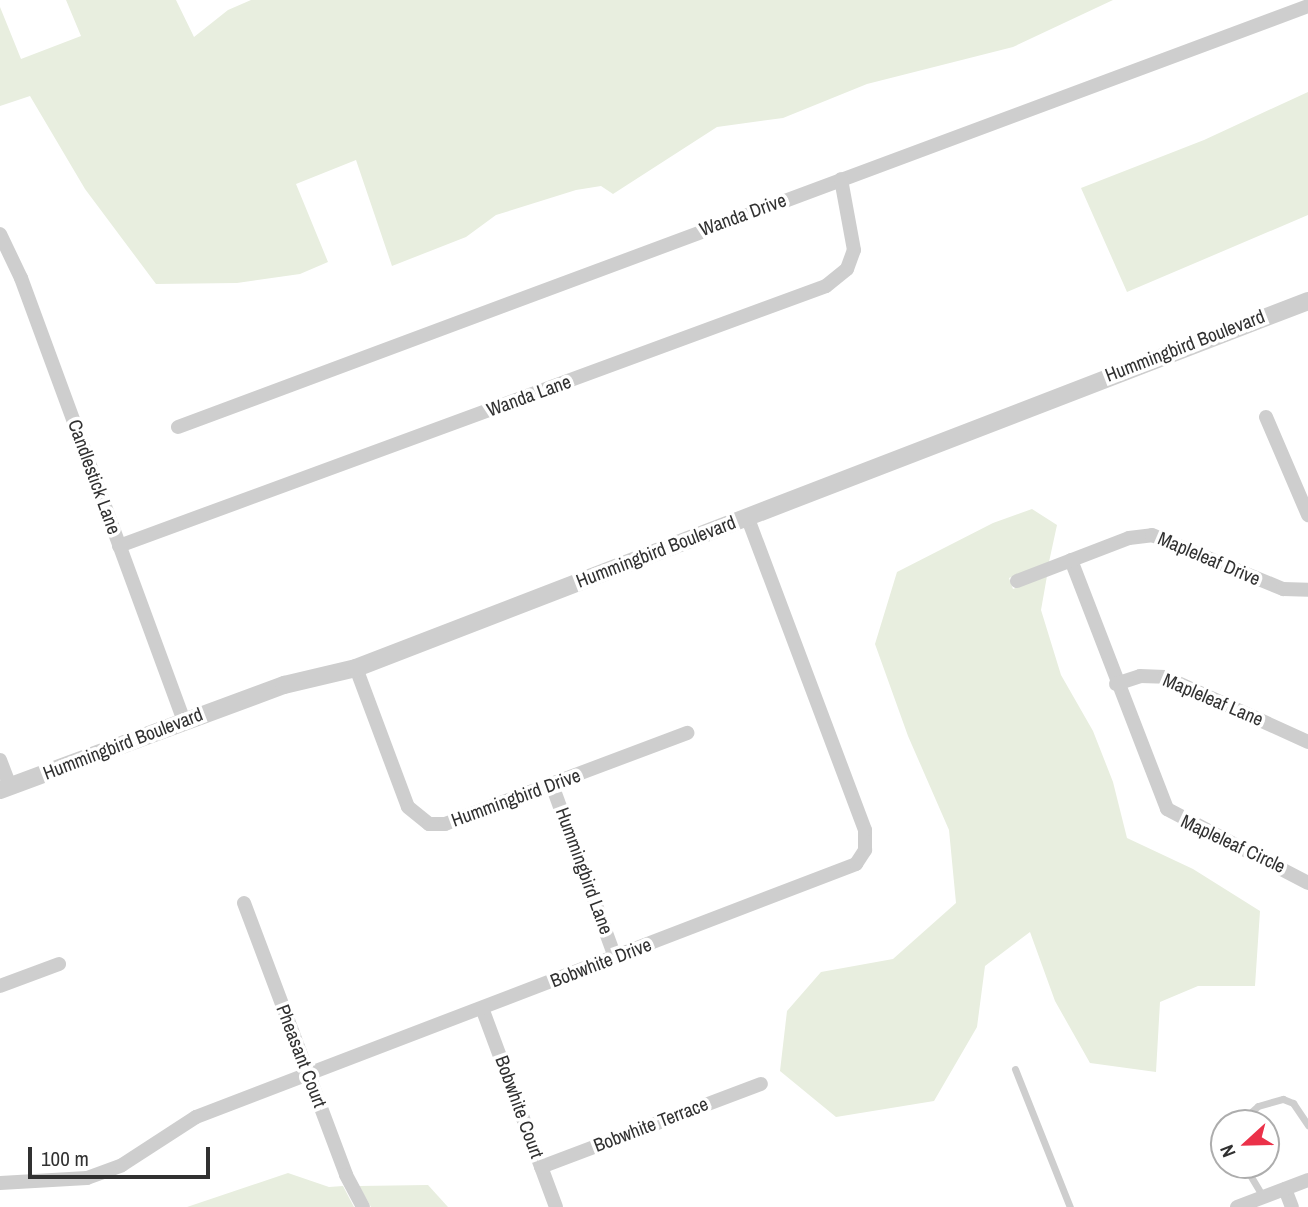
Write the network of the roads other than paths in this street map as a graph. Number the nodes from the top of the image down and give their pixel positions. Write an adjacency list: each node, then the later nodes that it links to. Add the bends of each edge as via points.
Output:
1 (1308, 6): 2 (street, Wanda Drive)
2 (841, 179): 6 (street, Wanda Drive); 9 (street, Wanda Lane, via 854,250 847,269 826,286)
3 (0, 234): 9 (street, Candlestick Lane, via 21,278)
4 (1308, 301): 8 (street, Hummingbird Boulevard)
5 (1266, 417): 7 (street)
6 (178, 427)
7 (1308, 515)
8 (747, 516): 13 (street, Hummingbird Boulevard); 23 (street, Bobwhite Drive, via 865,830 865,850 850,869)
9 (119, 545): 15 (street, Candlestick Lane)
10 (1071, 561): 11 (street, Mapleleaf Drive); 12 (street, Mapleleaf Drive, via 1129,538 1152,535 1283,590); 14 (street)
11 (1017, 581)
12 (1308, 590)
13 (356, 668): 15 (street, Hummingbird Boulevard, via 284,685); 19 (street, Hummingbird Drive, via 408,807 421,821 445,824)
14 (1116, 684): 17 (street, Mapleleaf Lane, via 1140,676 1166,677); 21 (street, Mapleleaf Circle, via 1167,809)
15 (184, 720): 20 (street, Hummingbird Boulevard)
16 (687, 733): 19 (street, Hummingbird Drive)
17 (1308, 742)
18 (0, 760): 20 (street)
19 (552, 785): 23 (street, Hummingbird Lane)
20 (5, 788)
21 (1308, 883)
22 (244, 903): 28 (street, Pheasant Court)
23 (615, 957): 26 (street, Bobwhite Drive)
24 (59, 964): 25 (street)
25 (0, 986)
26 (482, 1007): 28 (street, Bobwhite Drive); 32 (street, Bobwhite Court)
27 (1015, 1069): 40 (lane)
28 (307, 1074): 35 (street, Bobwhite Drive, via 196,1117 122,1165 87,1178); 38 (street, Pheasant Court)
29 (761, 1084): 32 (street, Bobwhite Terrace)
30 (1255, 1109): 31 (lane, via 1283,1099 1293,1103)
31 (1308, 1125)
32 (541, 1167): 39 (street, Bobwhite Court)
33 (1252, 1179): 37 (lane)
34 (1308, 1180): 36 (street)
35 (0, 1183)
36 (1285, 1189): 37 (street); 42 (street)
37 (1263, 1197): 41 (street)
38 (363, 1207)
39 (556, 1207)
40 (1070, 1207)
41 (1237, 1207)
42 (1292, 1207)

